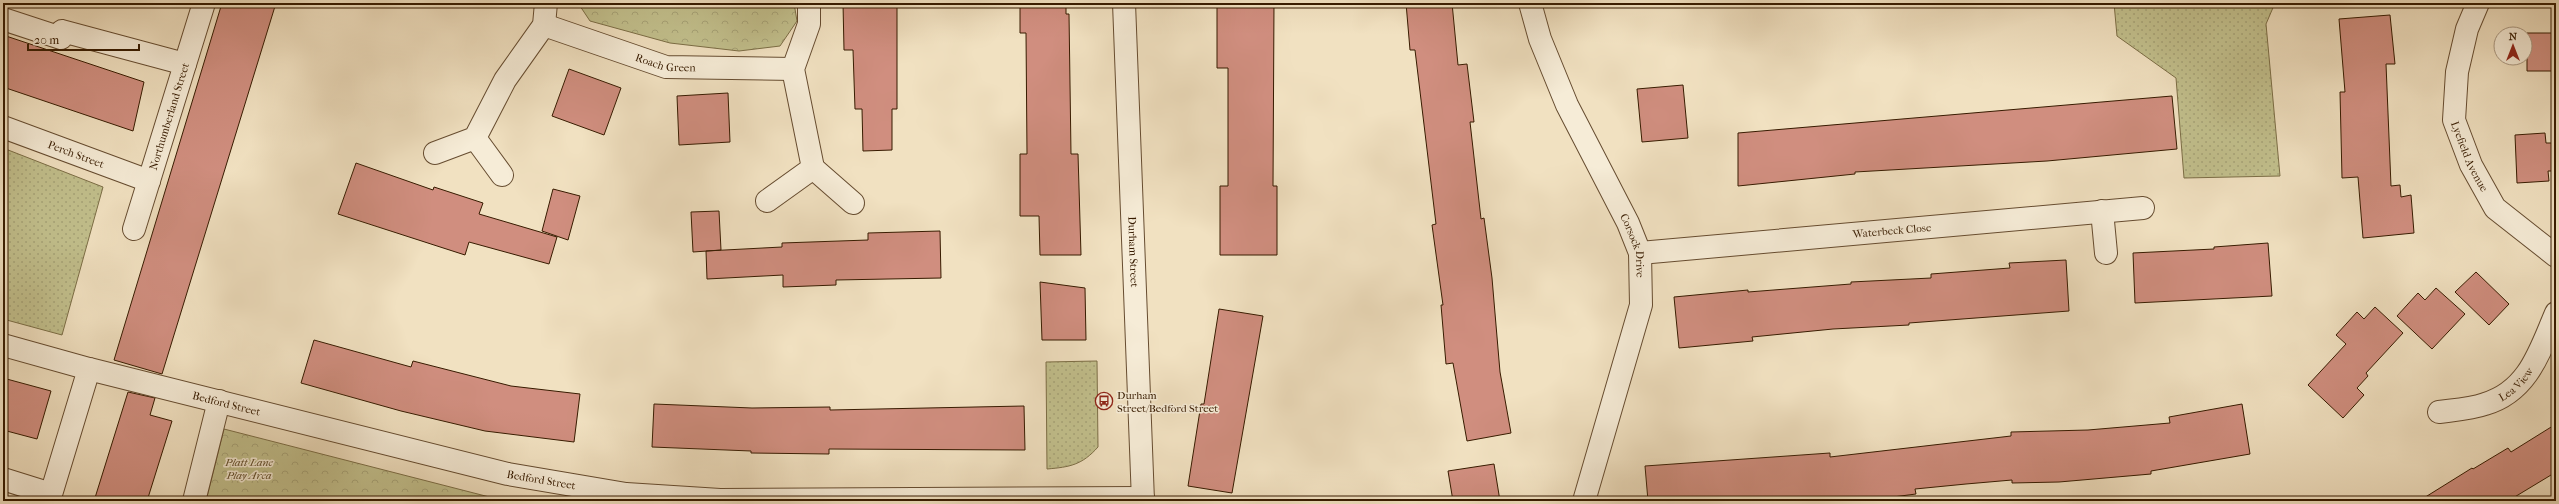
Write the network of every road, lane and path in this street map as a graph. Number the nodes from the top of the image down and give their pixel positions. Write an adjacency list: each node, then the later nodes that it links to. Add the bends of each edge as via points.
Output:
1 (204, 3): 9 (street, Northumberland Street)
2 (546, 3): 8 (street)
3 (809, 3): 10 (street, via 809,24)
4 (1124, 3): 32 (street, Durham Street)
5 (1530, 3): 22 (street, Corsock Drive, via 1540,39 1567,105 1628,223)
6 (2478, 3): 24 (street, Lyefield Avenue, via 2467,29 2457,72 2454,120 2471,165 2495,208)
7 (3, 19): 9 (street, via 61,38 62,31)
8 (544, 25): 10 (street, Roach Green, via 666,67); 12 (street, via 505,80)
9 (185, 64): 16 (street, Northumberland Street)
10 (793, 69): 14 (street)
11 (3, 127): 16 (street, Perch Street)
12 (475, 138): 13 (street); 15 (street)
13 (435, 153)
14 (813, 168): 17 (street); 18 (street)
15 (502, 175)
16 (149, 181): 21 (street, Northumberland Street)
17 (767, 201)
18 (853, 203)
19 (2143, 208): 20 (street, Waterbeck Close)
20 (2102, 212): 22 (street, Waterbeck Close); 23 (street)
21 (134, 229)
22 (1640, 253): 34 (street, Corsock Drive, via 1640,305)
23 (2106, 253)
24 (2556, 256)
25 (2556, 313): 29 (street, Lea View, via 2534,364 2516,389 2486,404)
26 (3, 345): 27 (street, Bedford Street)
27 (89, 369): 28 (street, Bedford Street); 31 (street)
28 (219, 401): 32 (street, Bedford Street, via 508,474 626,494 720,500); 33 (street)
29 (2439, 412)
30 (3, 479): 31 (street)
31 (50, 497)
32 (1143, 500)
33 (194, 501)
34 (1584, 501)

